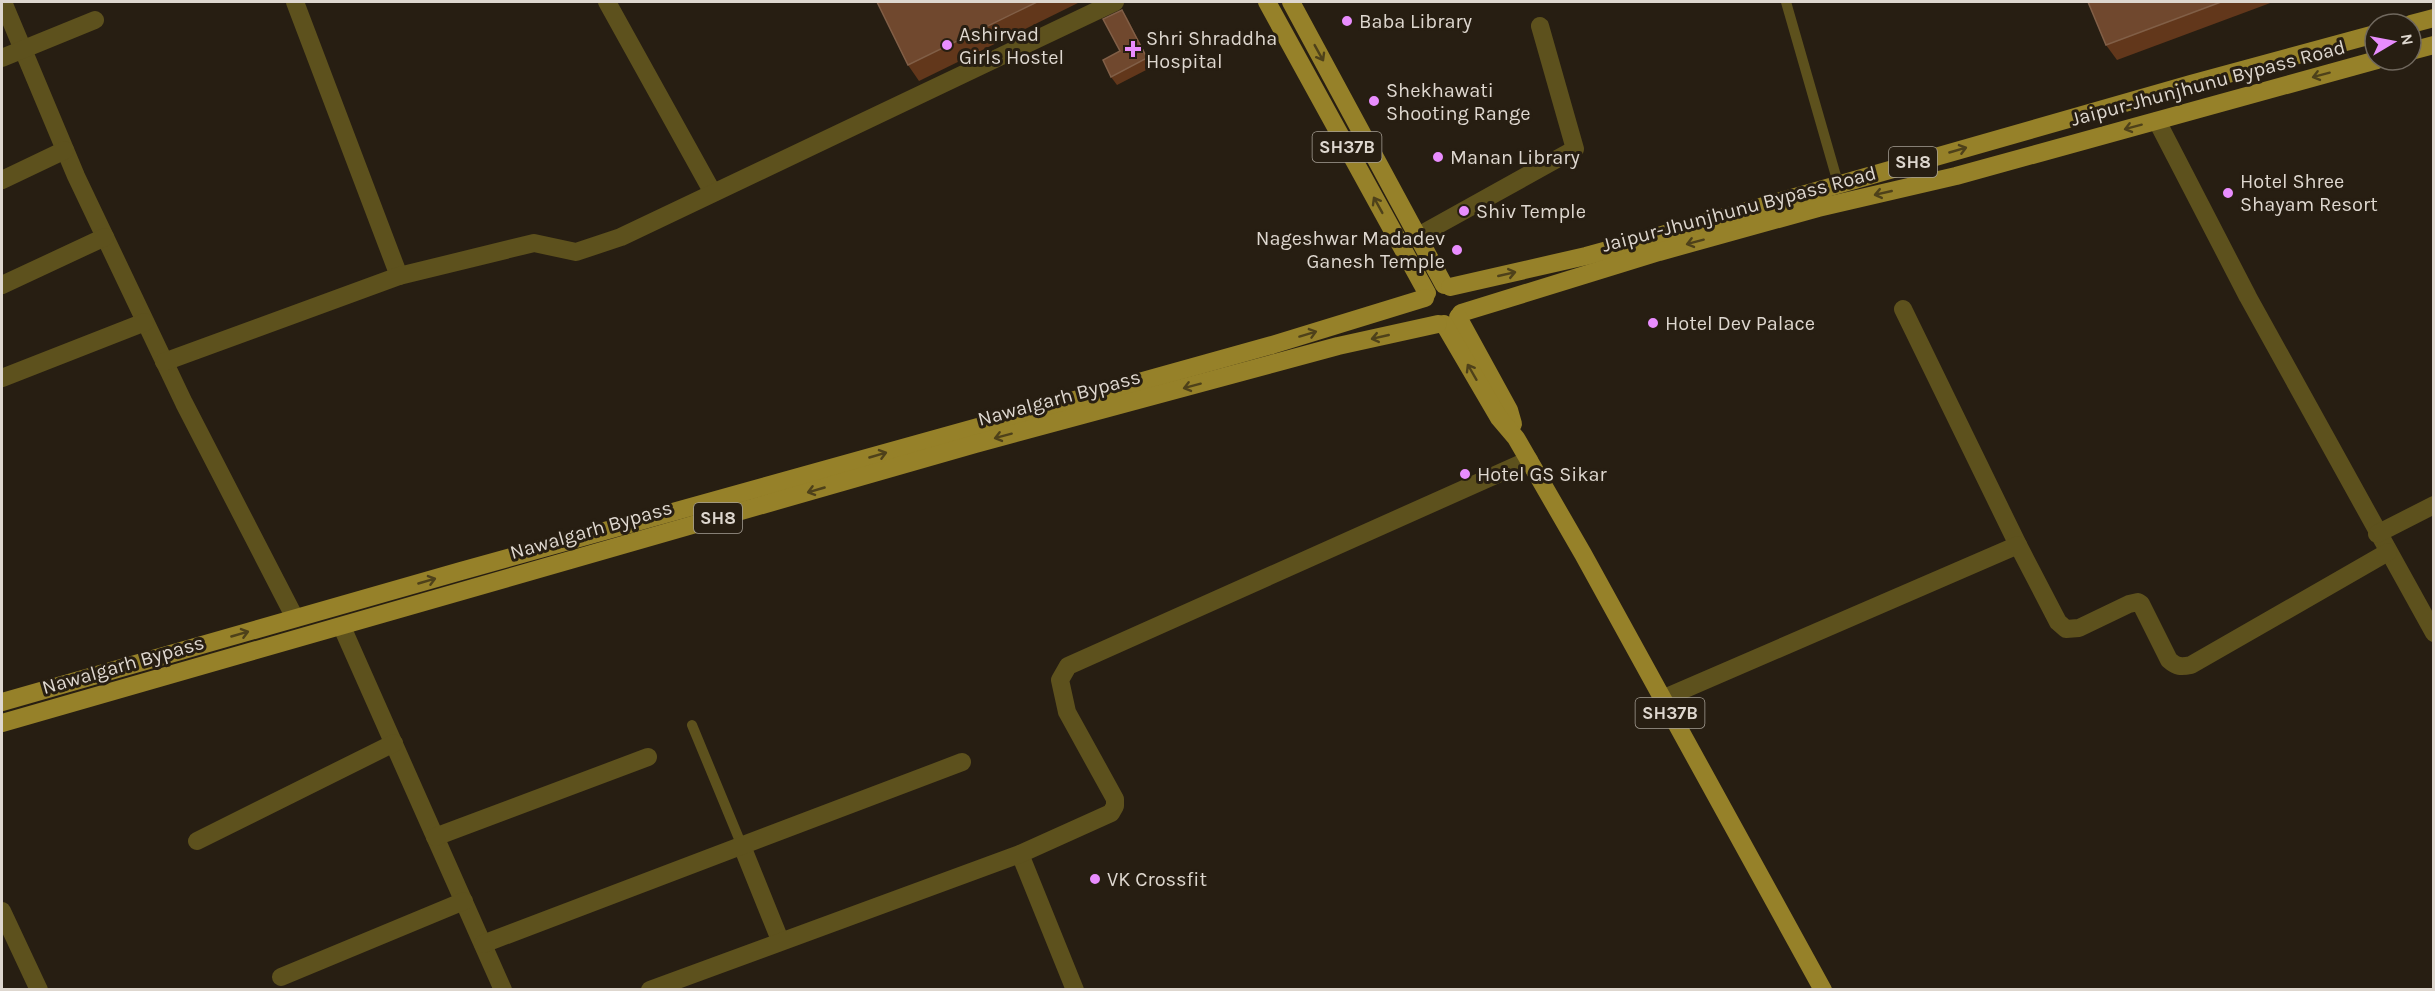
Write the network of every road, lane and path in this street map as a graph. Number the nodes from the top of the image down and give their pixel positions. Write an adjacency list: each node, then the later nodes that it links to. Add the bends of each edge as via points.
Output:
1 (3, 2): 11 (street)
2 (295, 2): 22 (street)
3 (607, 2): 18 (street)
4 (1115, 2): 18 (street)
5 (1267, 2): 25 (main road, SH37B, one-way to 5)
6 (1291, 2): 19 (main road, one-way to 19)
7 (1786, 2): 17 (lane)
8 (95, 20): 11 (street)
9 (1540, 26): 19 (street, via 1575,148)
10 (2363, 37): 17 (main road, SH8, one-way to 10)
11 (23, 48): 12 (street); 15 (street)
12 (2, 58)
13 (2363, 64): 14 (main road, Jaipur-Jhunjhunu Bypass Road / SH8, one-way to 14)
14 (2157, 121): 21 (main road, Jaipur-Jhunjhunu Bypass Road / SH8, one-way to 21, via 1956,176); 36 (street)
15 (65, 150): 16 (street); 20 (street)
16 (2, 180)
17 (1838, 183): 21 (main road, SH8)
18 (713, 193): 22 (street, via 590,249 576,252 534,243)
19 (1418, 236): 24 (main road)
20 (105, 237): 23 (street); 28 (street)
21 (1657, 244): 24 (main road, SH8, one-way to 21); 27 (main road, Jaipur-Jhunjhunu Bypass Road / SH8)
22 (399, 276): 30 (street)
23 (2, 285)
24 (1447, 286): 25 (main road, SH8, via 1434,287); 27 (main road, via 1462,300)
25 (1426, 296): 27 (main road, via 1423,303 1428,318); 29 (main road, Nawalgarh Bypass / SH8, one-way to 25)
26 (1903, 309): 37 (street)
27 (1450, 320): 31 (main road, Nawalgarh Bypass / SH8, one-way to 31); 34 (main road, SH37B, via 1499,418)
28 (145, 322): 30 (street); 33 (street)
29 (1272, 345): 31 (main road); 39 (main road, Nawalgarh Bypass / SH8, one-way to 29)
30 (164, 362): 39 (street)
31 (1277, 363): 40 (main road, Nawalgarh Bypass / SH8, one-way to 40, via 975,444)
32 (2, 369): 33 (street)
33 (2, 376)
34 (1529, 460): 42 (main road, SH37B); 52 (street, via 1068,666 1060,680 1067,712 1116,798 1115,806 1111,813)
35 (2433, 505): 36 (street)
36 (2377, 534): 38 (street)
37 (2018, 545): 38 (street, via 2058,622 2066,628 2079,628 2138,602 2169,660 2181,667 2191,665); 42 (street)
38 (2388, 552): 41 (street)
39 (295, 618): 43 (main road, Nawalgarh Bypass / SH8, one-way to 39)
40 (342, 627): 44 (main road, Nawalgarh Bypass / SH8); 46 (street)
41 (2433, 633)
42 (1662, 699): 63 (main road, SH37B)
43 (2, 702)
44 (2, 723)
45 (692, 725): 51 (lane)
46 (394, 743): 49 (street); 50 (street)
47 (648, 757): 49 (street)
48 (962, 762): 51 (street)
49 (435, 837): 53 (street)
50 (197, 841)
51 (742, 846): 55 (street); 56 (street)
52 (1020, 854): 55 (street); 62 (street)
53 (464, 901): 56 (street); 58 (street)
54 (2, 910): 57 (street)
55 (780, 940): 61 (street)
56 (483, 944): 60 (street)
57 (10, 949): 59 (street)
58 (282, 976)
59 (39, 990)
60 (503, 990)
61 (650, 990)
62 (1075, 990)
63 (1823, 990)

